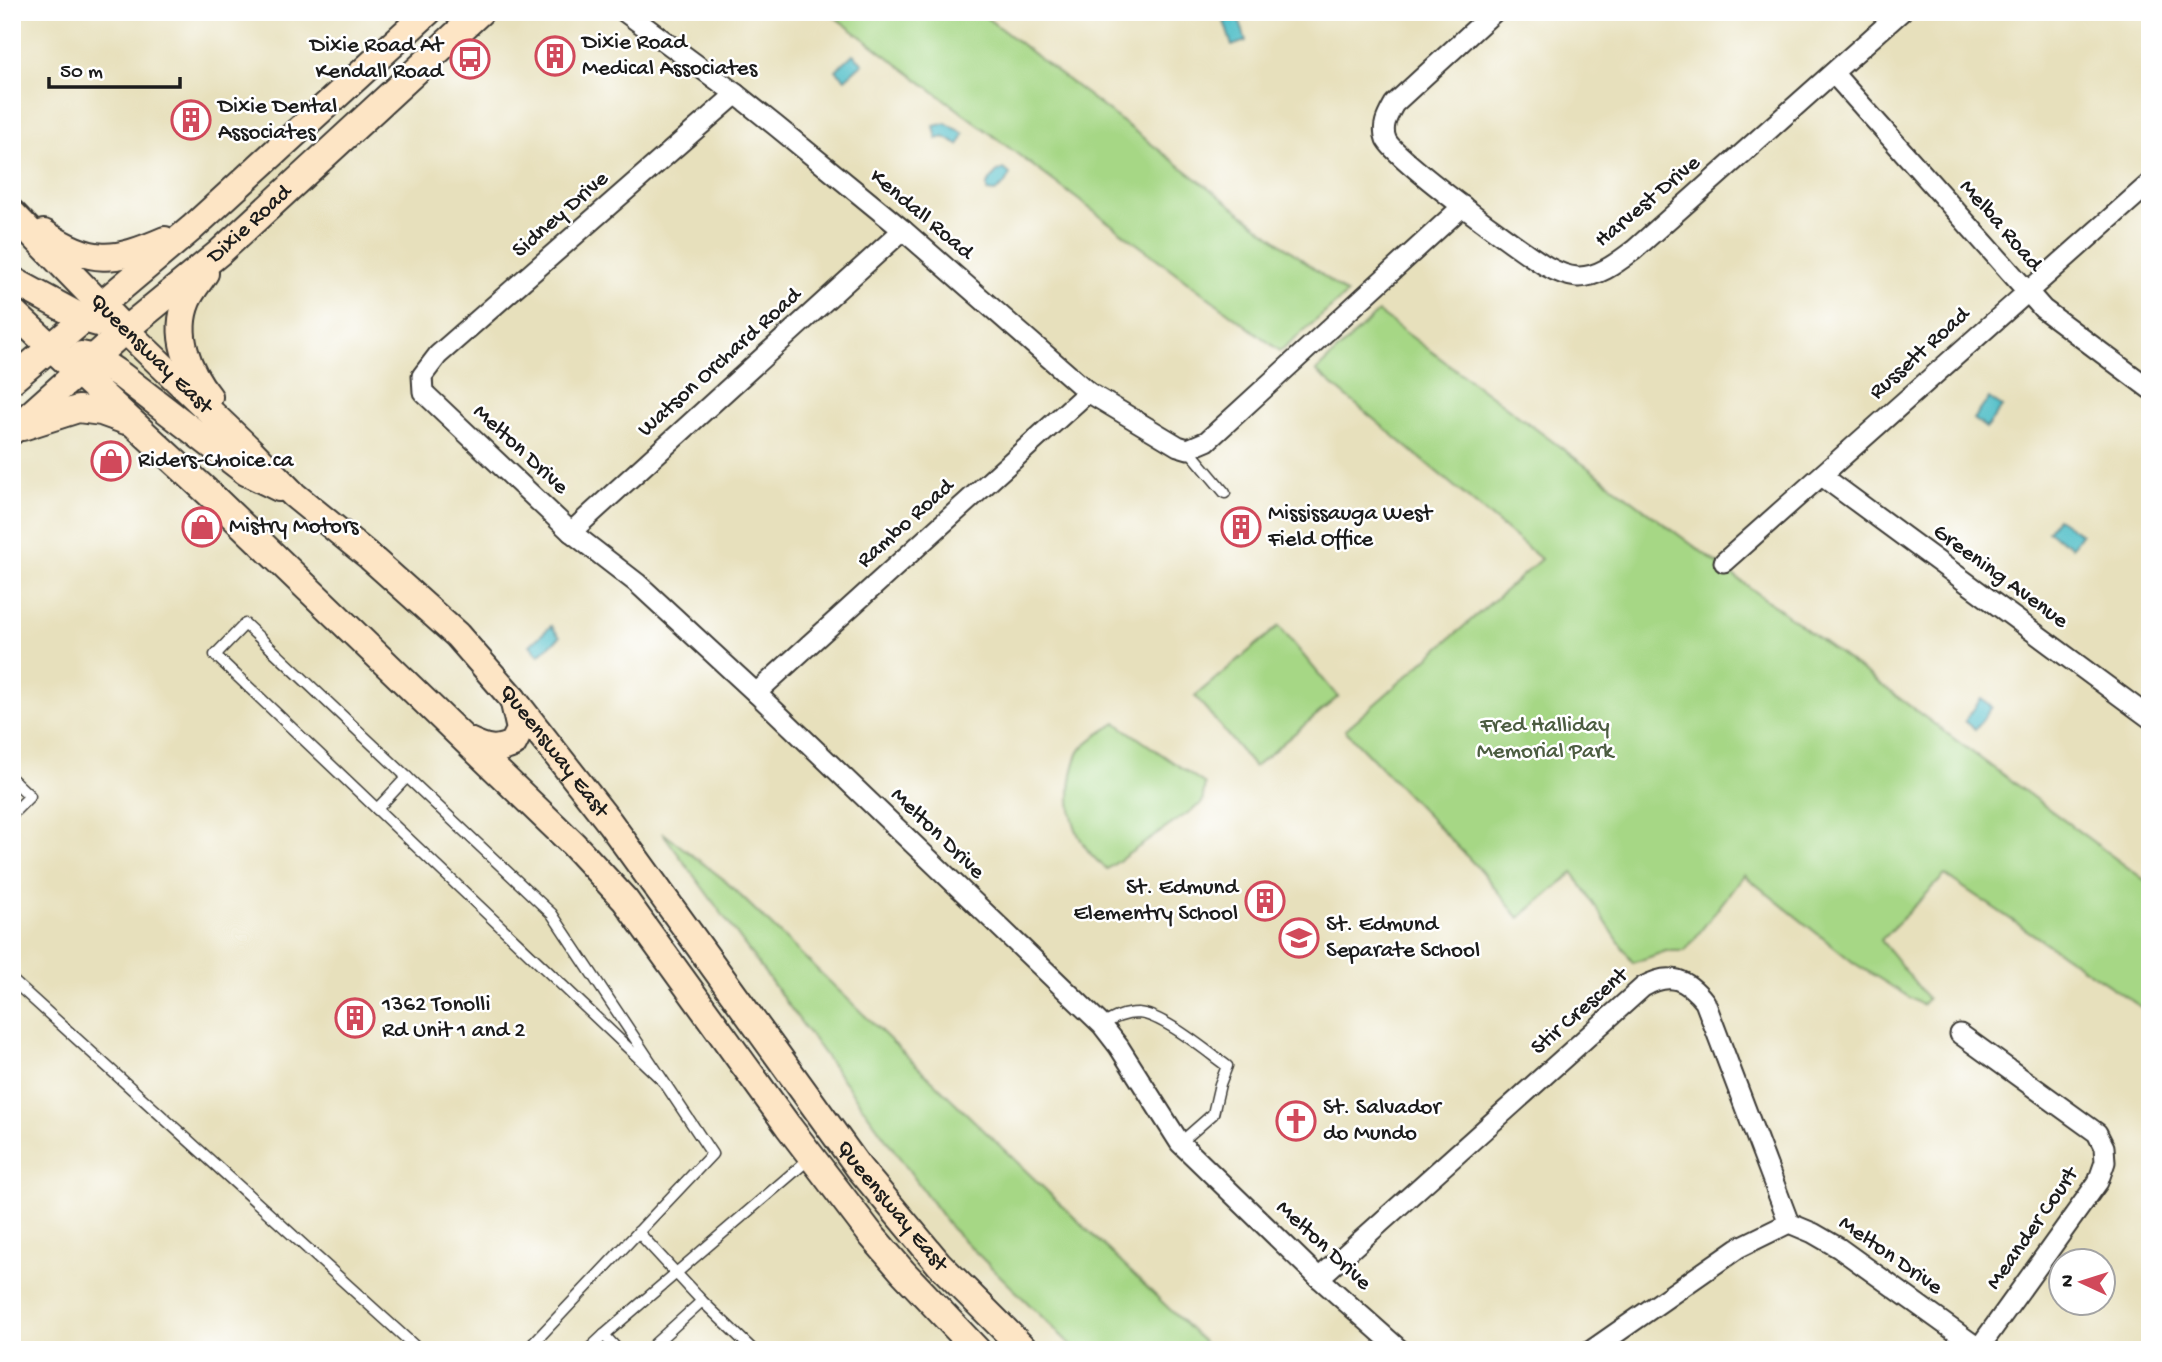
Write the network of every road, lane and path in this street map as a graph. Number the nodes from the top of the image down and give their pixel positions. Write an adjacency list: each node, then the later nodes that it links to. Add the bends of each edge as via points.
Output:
1 (428, 12): 11 (main road, Dixie Road)
2 (625, 12): 7 (street, Kendall Road)
3 (1494, 12): 9 (street, Harvest Drive, via 1394,104 1385,121 1386,139 1394,152)
4 (1901, 12): 6 (street, Harvest Drive)
5 (468, 16): 13 (main road, Dixie Road)
6 (1833, 73): 9 (street, Harvest Drive, via 1634,250 1586,277 1547,267); 15 (street, Melba Road)
7 (736, 94): 12 (street, Kendall Road); 21 (street, Sidney Drive, via 439,355)
8 (2150, 183): 15 (street, Russett Road)
9 (1463, 206): 27 (street, via 1207,441)
10 (12, 212): 11 (main road, via 70,251 94,256 134,253); 17 (main road, Queensway East)
11 (192, 228): 17 (main road, Dixie Road)
12 (902, 230): 24 (street, Kendall Road); 32 (street, Watson Orchard Road)
13 (219, 253): 18 (main road, Dixie Road); 28 (main road, via 187,300 181,323 184,343 197,381)
14 (12, 280): 17 (main road)
15 (2025, 292): 23 (street, Melba Road); 29 (street, Russett Road)
16 (12, 311): 19 (main road)
17 (92, 312): 18 (main road); 19 (main road, Dixie Road)
18 (125, 330): 20 (main road, Dixie Road); 28 (main road, Queensway East)
19 (51, 348): 20 (main road); 22 (main road, Dixie Road)
20 (87, 365): 25 (main road, Queensway East); 26 (main road, Dixie Road); 31 (main road, via 133,384 246,472)
21 (422, 376): 32 (street, Melton Drive, via 423,392 430,401)
22 (12, 380)
23 (2150, 389)
24 (1088, 392): 27 (street, Kendall Road); 34 (street, Rambo Road)
25 (132, 424): 26 (main road, via 78,409); 37 (main road, Queensway East)
26 (13, 430)
27 (1188, 449): 30 (lane)
28 (251, 450): 31 (main road, Queensway East)
29 (1822, 476): 33 (street, Russett Road); 36 (street, Greening Avenue)
30 (1225, 493)
31 (294, 495): 35 (main road, Queensway East, via 457,635)
32 (571, 532): 34 (street, Melton Drive, via 637,583)
33 (1724, 562)
34 (756, 693): 43 (street, Melton Drive)
35 (513, 699): 37 (main road, via 520,730 513,744 487,749); 63 (main road, Queensway East, via 610,823 859,1168 939,1264)
36 (2150, 718)
37 (464, 738): 47 (main road, Queensway East, via 625,900)
38 (407, 777): 40 (lane); 40 (lane, via 245,624 215,655); 45 (lane, via 552,915)
39 (12, 779): 41 (lane, via 30,796)
40 (377, 809): 45 (lane)
41 (12, 814)
42 (12, 980): 56 (lane)
43 (1102, 1025): 46 (street, Melton Drive); 46 (lane, via 1127,1014 1158,1017 1227,1066 1213,1114)
44 (1960, 1034): 55 (street, Meander Court, via 2097,1133 2105,1162 2091,1193)
45 (664, 1082): 49 (lane, via 712,1154)
46 (1180, 1143): 51 (street, Melton Drive)
47 (811, 1157): 50 (lane); 62 (main road, Queensway East, via 895,1263)
48 (1789, 1223): 51 (street, Stir Crescent, via 1705,1002 1686,982 1668,979 1643,987); 54 (street, via 1738,1248); 55 (street, Melton Drive, via 1839,1248)
49 (638, 1232): 50 (lane); 57 (lane)
50 (677, 1273): 52 (lane); 53 (lane)
51 (1319, 1278): 64 (street, Melton Drive)
52 (702, 1301): 60 (lane); 61 (lane)
53 (604, 1335): 58 (lane); 59 (lane)
54 (1615, 1343): 65 (street)
55 (1980, 1349)
56 (419, 1350)
57 (527, 1350)
58 (588, 1350)
59 (618, 1350)
60 (649, 1350)
61 (752, 1350)
62 (977, 1350)
63 (1025, 1350)
64 (1400, 1350)
65 (1592, 1350)

